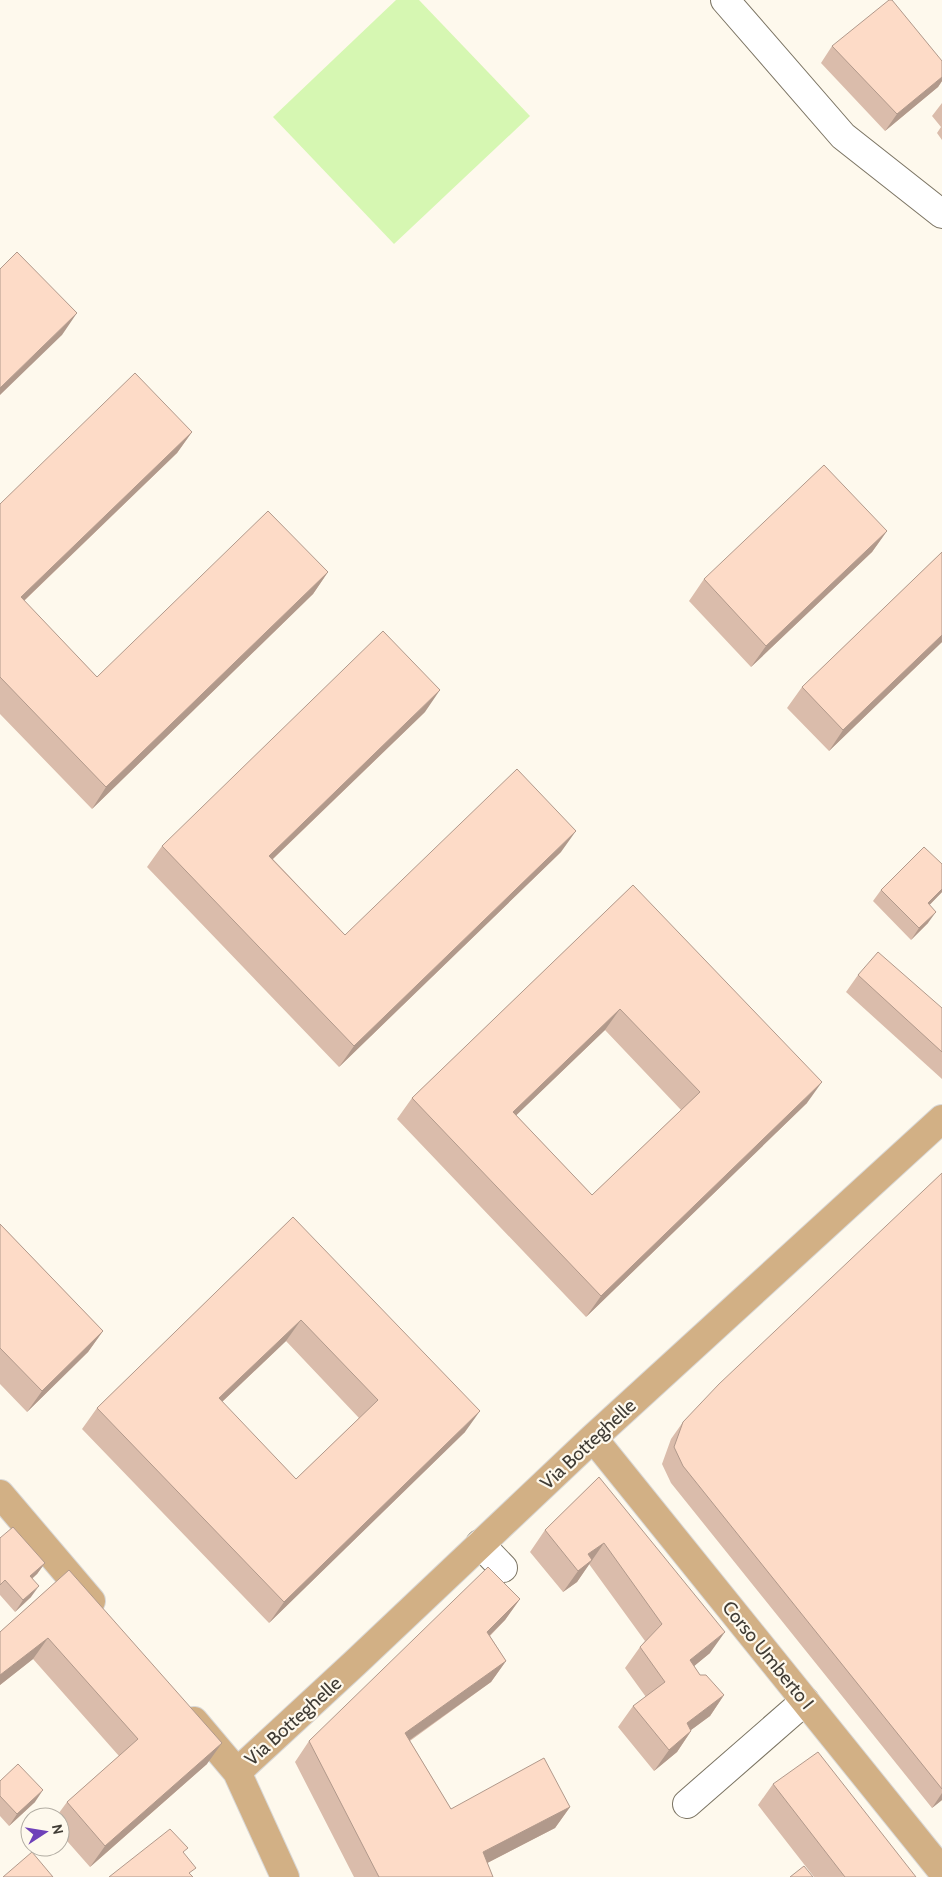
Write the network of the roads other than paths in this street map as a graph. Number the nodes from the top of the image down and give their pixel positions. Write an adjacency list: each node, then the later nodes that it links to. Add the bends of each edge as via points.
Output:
1 (726, 0): 2 (street, via 842,136)
2 (942, 214)
3 (942, 1120): 4 (main road, Via Botteghelle)
4 (593, 1438): 6 (main road, Via Botteghelle); 9 (main road, Corso Umberto I)
5 (0, 1494): 8 (main road)
6 (480, 1544): 7 (street); 11 (main road, Via Botteghelle, via 356,1664)
7 (503, 1568)
8 (109, 1622)
9 (805, 1702): 12 (street); 13 (main road, Corso Umberto I)
10 (179, 1704): 11 (main road)
11 (237, 1772): 14 (main road)
12 (687, 1804)
13 (942, 1871)
14 (285, 1877)

